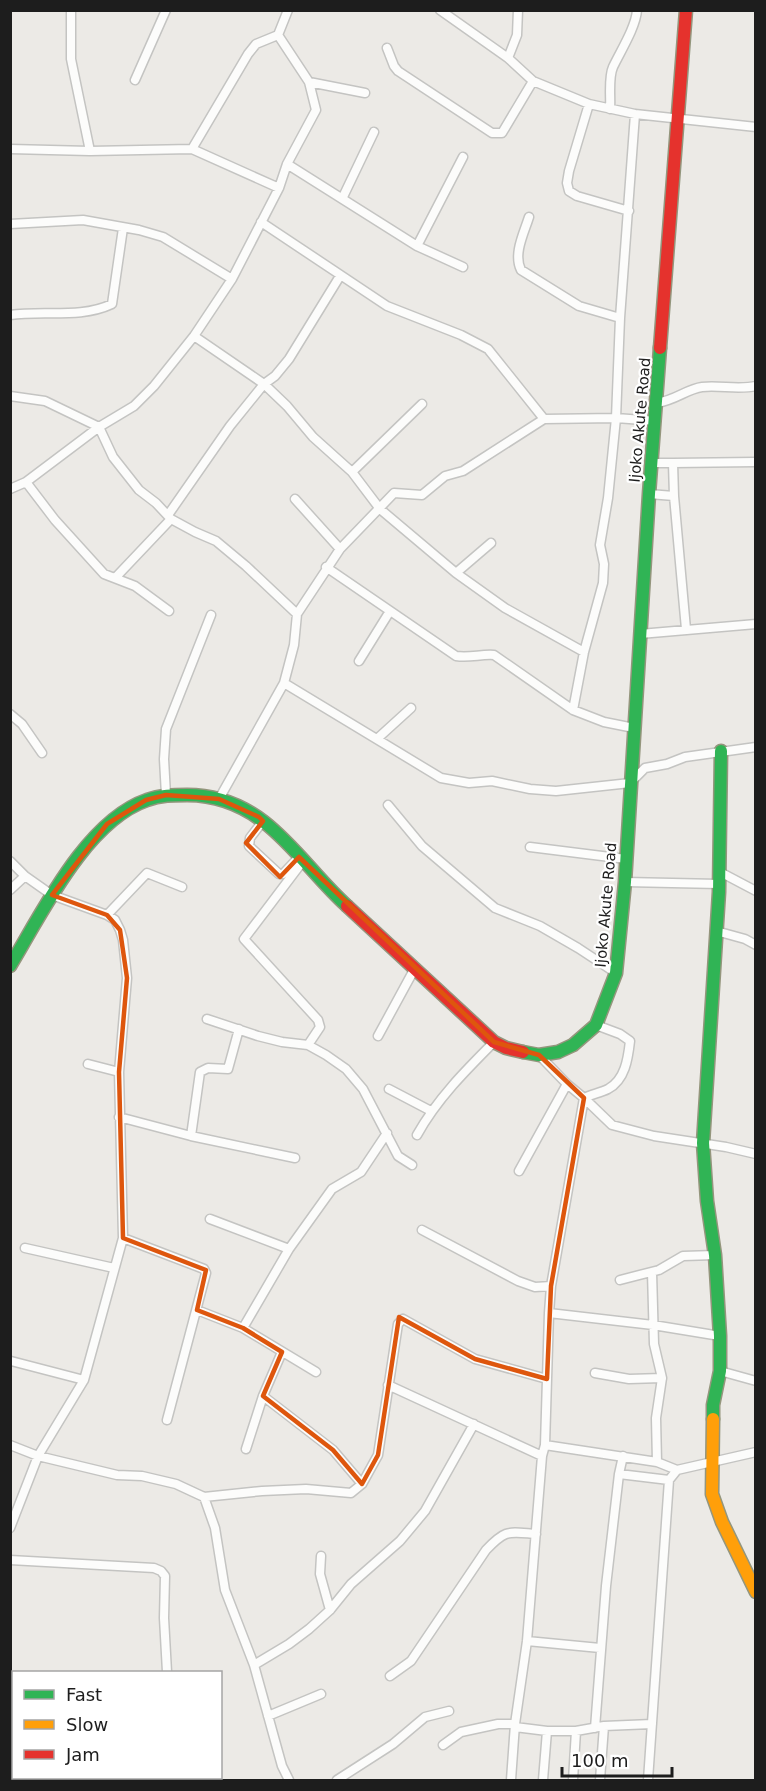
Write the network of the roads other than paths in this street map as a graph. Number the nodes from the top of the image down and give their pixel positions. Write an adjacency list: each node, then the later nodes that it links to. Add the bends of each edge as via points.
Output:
1 (71, 10): 23 (street, via 71,59)
2 (166, 10): 11 (street)
3 (288, 10): 8 (street)
4 (440, 10): 10 (street)
5 (518, 10): 10 (street, via 517,35)
6 (637, 10): 16 (street, via 612,69)
7 (686, 10): 18 (main road, Ijoko Akute Road)
8 (278, 35): 13 (street); 21 (street, via 256,44 248,54)
9 (387, 48): 12 (street, via 398,71 492,133 502,133)
10 (508, 58): 12 (street)
11 (135, 80)
12 (533, 81): 15 (street)
13 (309, 82): 14 (street); 25 (street, via 316,110)
14 (365, 93)
15 (589, 104): 16 (street); 28 (street, via 569,171 569,191)
16 (610, 109): 17 (street)
17 (635, 114): 18 (street); 28 (street)
18 (678, 118): 19 (street); 43 (main road, Ijoko Akute Road)
19 (756, 127)
20 (374, 132): 27 (street)
21 (192, 148): 23 (street); 26 (street)
22 (10, 149): 23 (street)
23 (90, 151)
24 (463, 157): 33 (street)
25 (287, 164): 26 (street); 27 (street)
26 (279, 188): 30 (street)
27 (342, 199): 33 (street)
28 (629, 211): 38 (street)
29 (529, 217): 38 (street, via 518,256 521,270 579,306)
30 (261, 222): 35 (street); 36 (street)
31 (10, 224): 32 (street, via 83,220)
32 (123, 228): 36 (street, via 163,237); 37 (street, via 112,304 97,311)
33 (417, 246): 34 (street)
34 (463, 267)
35 (340, 276): 40 (street, via 289,359); 46 (street, via 387,306 488,350)
36 (232, 279): 39 (street)
37 (10, 315)
38 (620, 318): 45 (street)
39 (194, 336): 40 (street); 48 (street, via 134,406)
40 (264, 384): 52 (street); 59 (street, via 230,426)
41 (756, 387): 43 (street, via 704,387)
42 (10, 396): 48 (street, via 45,400)
43 (657, 403): 47 (main road, Ijoko Akute Road)
44 (422, 404): 52 (street)
45 (616, 418): 46 (street); 47 (street); 72 (street, via 600,545 603,583)
46 (544, 419): 58 (street, via 463,471 445,476 422,495 394,493)
47 (656, 421): 50 (main road, Ijoko Akute Road)
48 (99, 427): 53 (street); 59 (street, via 113,457 139,490)
49 (756, 462): 51 (street)
50 (652, 463): 51 (street); 55 (main road, Ijoko Akute Road)
51 (672, 464): 56 (street)
52 (352, 472): 58 (street)
53 (26, 482): 54 (street); 64 (street, via 104,574)
54 (10, 489)
55 (649, 494): 56 (street); 71 (main road, Ijoko Akute Road)
56 (674, 496): 70 (street)
57 (295, 499): 61 (street)
58 (380, 509): 61 (street); 63 (street)
59 (169, 517): 64 (street); 67 (street, via 216,541)
60 (491, 543): 63 (street)
61 (340, 549): 62 (street)
62 (326, 567): 66 (street); 67 (street)
63 (456, 573): 72 (street, via 505,608)
64 (116, 577): 65 (street)
65 (169, 611)
66 (390, 611): 73 (street); 76 (street, via 456,656 494,655)
67 (297, 614): 74 (street)
68 (211, 615): 84 (street, via 166,729)
69 (756, 624): 70 (street)
70 (686, 629): 71 (street)
71 (640, 634): 78 (main road, Ijoko Akute Road)
72 (584, 652): 76 (street)
73 (359, 661)
74 (284, 682): 79 (street); 85 (street)
75 (411, 708): 79 (street)
76 (573, 710): 78 (street)
77 (10, 714): 82 (street)
78 (634, 728): 83 (main road, Ijoko Akute Road)
79 (378, 738): 83 (street, via 450,781 492,781 556,791)
80 (756, 747): 81 (street)
81 (721, 751): 83 (street, via 645,768); 93 (main road)
82 (42, 753)
83 (630, 783): 90 (main road, Ijoko Akute Road)
84 (166, 795): 85 (main road, Ijoko Akute Road); 98 (main road, Ijoko Akute Road, via 136,805 107,824)
85 (219, 799): 87 (main road, Ijoko Akute Road)
86 (388, 805): 104 (street, via 422,846 495,908 540,926)
87 (264, 821): 89 (main road, Ijoko Akute Road); 89 (street, via 250,838 249,846 279,874)
88 (530, 847): 90 (street)
89 (301, 859): 103 (main road, Ijoko Akute Road); 110 (street, via 244,939 318,1020 320,1027)
90 (626, 859): 94 (main road, Ijoko Akute Road)
91 (10, 861): 92 (street)
92 (26, 876): 96 (street); 98 (street)
93 (719, 878): 94 (street); 97 (street); 100 (main road)
94 (625, 882): 104 (main road, Ijoko Akute Road)
95 (182, 887): 99 (street, via 147,873)
96 (10, 890)
97 (756, 891)
98 (52, 895): 99 (street); 102 (main road, Ijoko Akute Road)
99 (107, 915): 113 (street, via 120,930 127,978)
100 (716, 932): 101 (street); 122 (main road)
101 (756, 945)
102 (10, 966)
103 (415, 968): 108 (street); 109 (main road, Ijoko Akute Road)
104 (616, 973): 106 (main road, Ijoko Akute Road)
105 (207, 1019): 107 (street)
106 (596, 1025): 111 (main road, Ijoko Akute Road, via 573,1045); 116 (street, via 630,1041 628,1062 608,1089)
107 (239, 1029): 110 (street); 121 (street, via 228,1069 208,1068 200,1072)
108 (378, 1036)
109 (494, 1041): 111 (main road, Ijoko Akute Road, via 506,1048); 117 (street)
110 (308, 1045): 119 (street, via 326,1055 363,1089)
111 (539, 1055): 114 (street)
112 (87, 1064): 113 (street)
113 (119, 1072): 118 (street)
114 (567, 1084): 116 (street); 126 (street)
115 (389, 1089): 117 (street)
116 (584, 1098): 122 (street, via 612,1125); 136 (street)
117 (431, 1111): 120 (street)
118 (119, 1117): 121 (street); 129 (street)
119 (387, 1132): 125 (street, via 398,1156); 131 (street, via 361,1172 332,1189)
120 (417, 1135)
121 (191, 1136): 124 (street)
122 (703, 1143): 123 (street); 132 (main road)
123 (756, 1154)
124 (295, 1158)
125 (412, 1165)
126 (519, 1171)
127 (210, 1219): 131 (street)
128 (422, 1230): 136 (street, via 518,1281 535,1287)
129 (123, 1238): 133 (street); 137 (street, via 204,1269)
130 (25, 1248): 133 (street)
131 (289, 1250): 140 (street)
132 (715, 1255): 134 (street, via 683,1256); 141 (main road)
133 (114, 1268): 149 (street)
134 (652, 1272): 135 (street); 139 (street)
135 (620, 1280)
136 (551, 1286): 138 (street)
137 (197, 1310): 140 (street); 153 (street)
138 (549, 1313): 139 (street); 148 (street)
139 (653, 1325): 141 (street); 147 (street)
140 (243, 1328): 142 (street)
141 (720, 1336): 144 (main road)
142 (282, 1352): 145 (street); 152 (street)
143 (11, 1361): 149 (street)
144 (720, 1371): 150 (street); 163 (main road, via 713,1405)
145 (316, 1372)
146 (595, 1373): 147 (street, via 629,1379)
147 (662, 1378): 162 (street)
148 (547, 1379): 151 (street, via 475,1359 403,1319 398,1324); 156 (street)
149 (84, 1380): 159 (street)
150 (756, 1381)
151 (387, 1385): 154 (street); 167 (street, via 378,1455)
152 (263, 1396): 157 (street); 167 (street, via 333,1450)
153 (167, 1420)
154 (474, 1424): 160 (street); 174 (street, via 425,1511)
155 (10, 1444): 159 (street)
156 (545, 1445): 160 (street); 161 (street)
157 (246, 1449)
158 (756, 1452): 163 (street)
159 (38, 1456): 168 (street, via 176,1484); 169 (street)
160 (542, 1456): 170 (street)
161 (623, 1456): 162 (street); 165 (street)
162 (657, 1462): 164 (street)
163 (713, 1463): 164 (street); 173 (main road, via 712,1494)
164 (677, 1470): 166 (street)
165 (619, 1474): 166 (street); 176 (street)
166 (669, 1480): 183 (street)
167 (362, 1484): 168 (street, via 351,1493 306,1489)
168 (204, 1497): 177 (street, via 215,1528 225,1590)
169 (10, 1528)
170 (536, 1534): 175 (street); 179 (street, via 500,1535 480,1558 411,1661)
171 (321, 1556): 174 (street, via 320,1574)
172 (10, 1560): 178 (street, via 161,1571 165,1576)
173 (756, 1592)
174 (330, 1610): 177 (street, via 289,1644)
175 (527, 1641): 176 (street); 184 (street)
176 (600, 1648): 185 (street)
177 (254, 1665): 182 (street)
178 (167, 1671)
179 (390, 1676)
180 (321, 1694): 182 (street)
181 (449, 1711): 190 (street, via 425,1717 393,1744)
182 (267, 1716): 189 (street)
183 (652, 1724): 185 (street); 195 (street)
184 (515, 1726): 186 (street); 188 (street, via 498,1724 461,1732); 191 (street)
185 (599, 1727): 187 (street); 194 (street)
186 (547, 1731): 187 (street); 192 (street)
187 (576, 1731): 193 (street)
188 (443, 1745)
189 (289, 1780)
190 (337, 1780)
191 (511, 1780)
192 (543, 1780)
193 (573, 1780)
194 (600, 1780)
195 (648, 1780)

